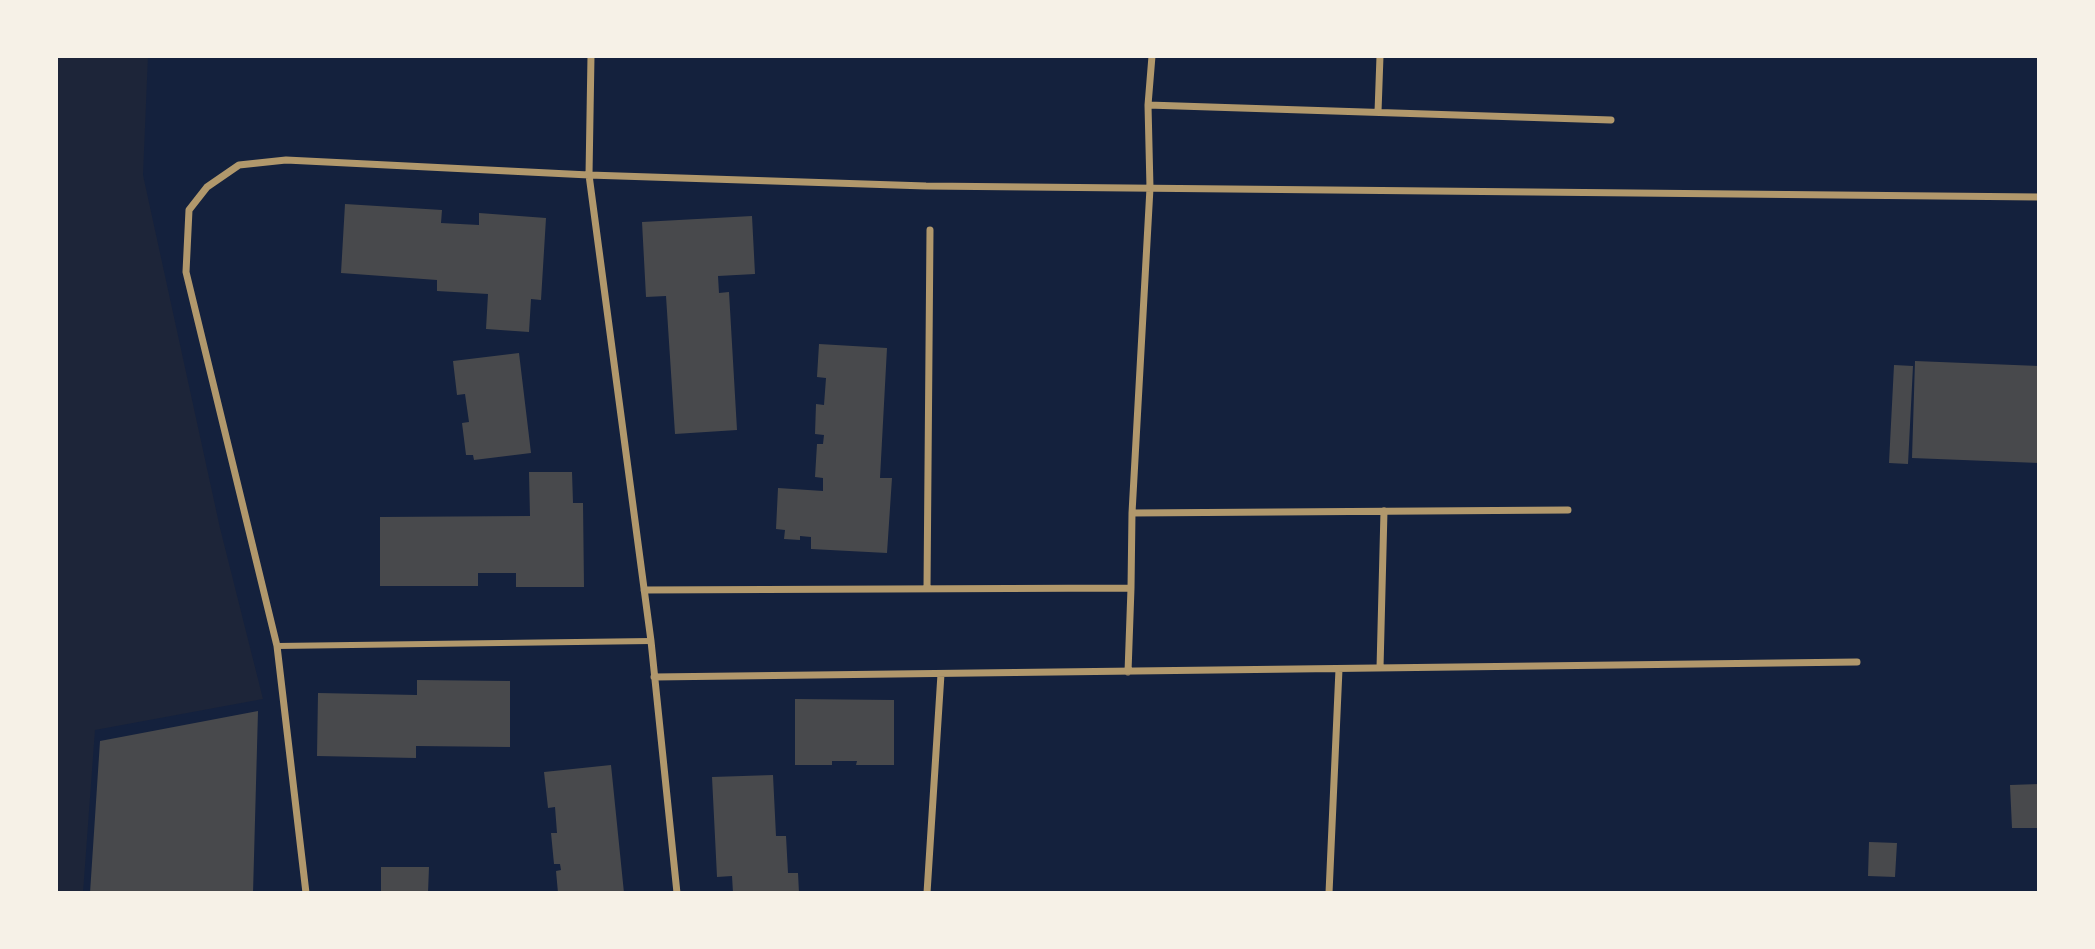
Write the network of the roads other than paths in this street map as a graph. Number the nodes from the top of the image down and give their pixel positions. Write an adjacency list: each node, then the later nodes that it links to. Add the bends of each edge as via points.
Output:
1 (591, 56): 7 (street)
2 (1152, 56): 4 (street)
3 (1380, 56): 5 (street)
4 (1148, 105): 5 (street); 8 (street)
5 (1378, 112): 6 (street)
6 (1611, 120)
7 (589, 175): 8 (street); 16 (street); 18 (street, via 286,160 239,165 207,187 188,210 186,272)
8 (1150, 188): 9 (street); 13 (street)
9 (2039, 197)
10 (930, 230): 14 (street)
11 (1568, 510): 12 (street)
12 (1384, 511): 13 (street); 20 (street)
13 (1132, 513): 15 (street)
14 (927, 588): 15 (street); 16 (street)
15 (1131, 588): 22 (street)
16 (644, 590): 17 (street)
17 (651, 641): 18 (street); 24 (street)
18 (277, 646): 25 (street)
19 (1857, 662): 20 (street)
20 (1380, 668): 21 (street)
21 (1339, 669): 22 (street); 28 (street)
22 (1128, 671): 23 (street)
23 (941, 674): 24 (street); 27 (street)
24 (654, 677): 26 (street)
25 (306, 893)
26 (677, 893)
27 (927, 893)
28 (1329, 893)

